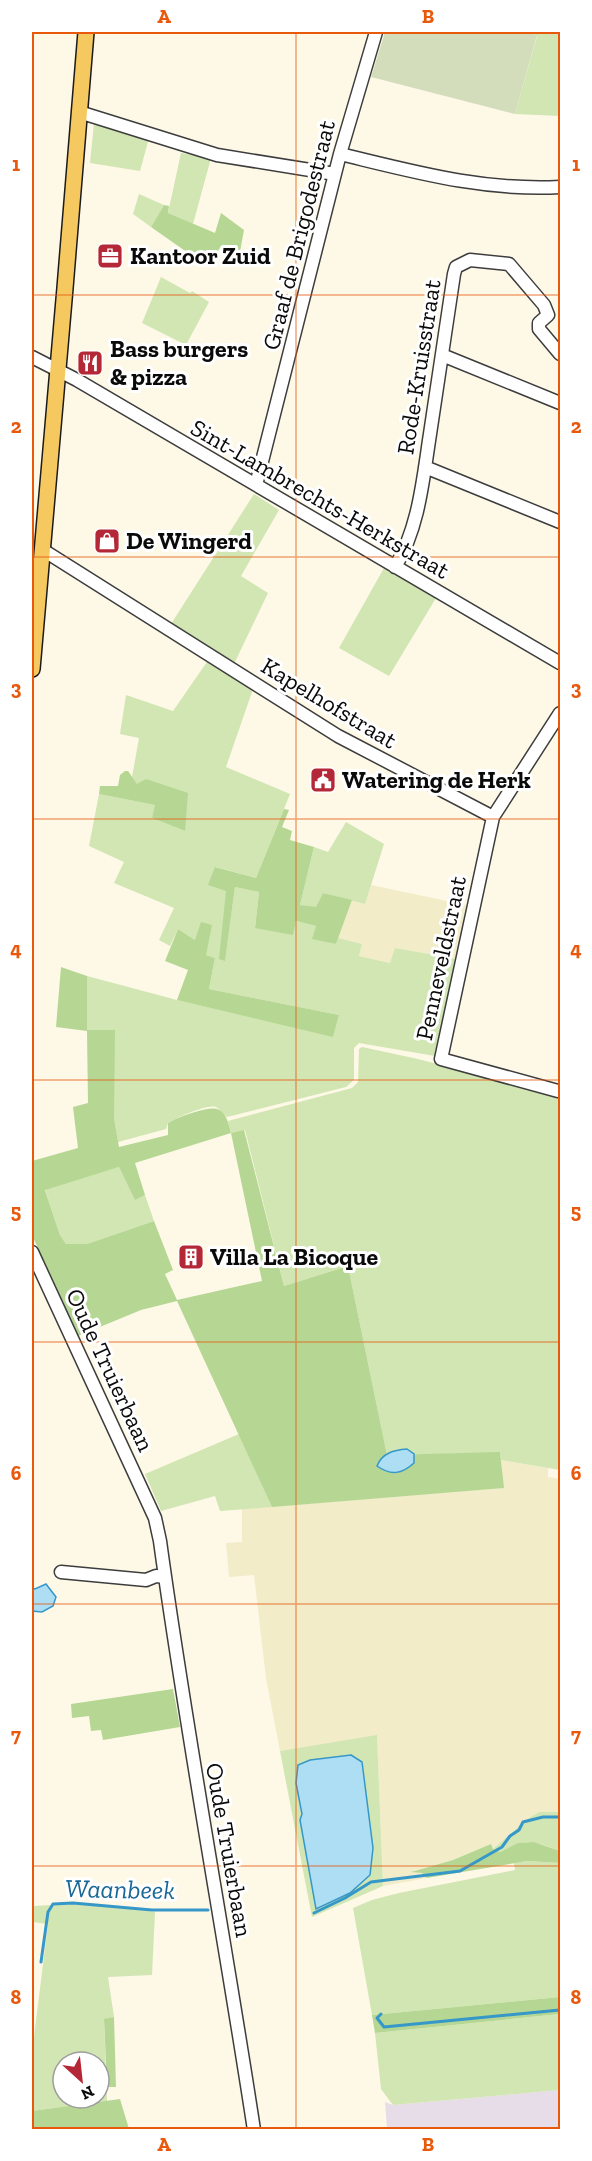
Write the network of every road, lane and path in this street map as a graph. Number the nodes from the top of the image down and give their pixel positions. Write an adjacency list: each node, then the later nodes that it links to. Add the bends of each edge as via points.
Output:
1 (86, 32): 3 (main road)
2 (376, 32): 4 (street, Graaf de Brigodestraat)
3 (79, 112): 5 (street, via 217,155); 10 (main road)
4 (340, 154): 5 (street, Graaf de Brigodestraat); 6 (street, via 456,182 512,188)
5 (335, 174): 13 (street, Graaf de Brigodestraat)
6 (561, 187)
7 (561, 354): 8 (street, Rode-Kruisstraat, via 539,329 539,323 548,315 544,305 509,264 470,260 456,267 453,274)
8 (442, 355): 11 (street); 12 (street, Rode-Kruisstraat)
9 (32, 357): 10 (street, Sint-Lambrechts-Herkstraat)
10 (58, 370): 13 (street, Sint-Lambrechts-Herkstraat); 15 (main road)
11 (561, 403)
12 (425, 467): 14 (street); 16 (street, Rode-Kruisstraat, via 413,528)
13 (256, 485): 16 (street, Sint-Lambrechts-Herkstraat)
14 (561, 522)
15 (43, 549): 17 (main road); 21 (street, Kapelhofstraat, via 338,736)
16 (395, 567): 18 (street, Sint-Lambrechts-Herkstraat)
17 (33, 636): 19 (main road)
18 (561, 663)
19 (32, 669)
20 (561, 713): 21 (street)
21 (493, 818): 22 (street, Penneveldstraat, via 441,1059)
22 (558, 1091)
23 (32, 1252): 25 (street, Oude Truierbaan, via 152,1512)
24 (61, 1572): 25 (street, via 146,1580)
25 (165, 1577): 26 (street, Oude Truierbaan)
26 (254, 2130)

